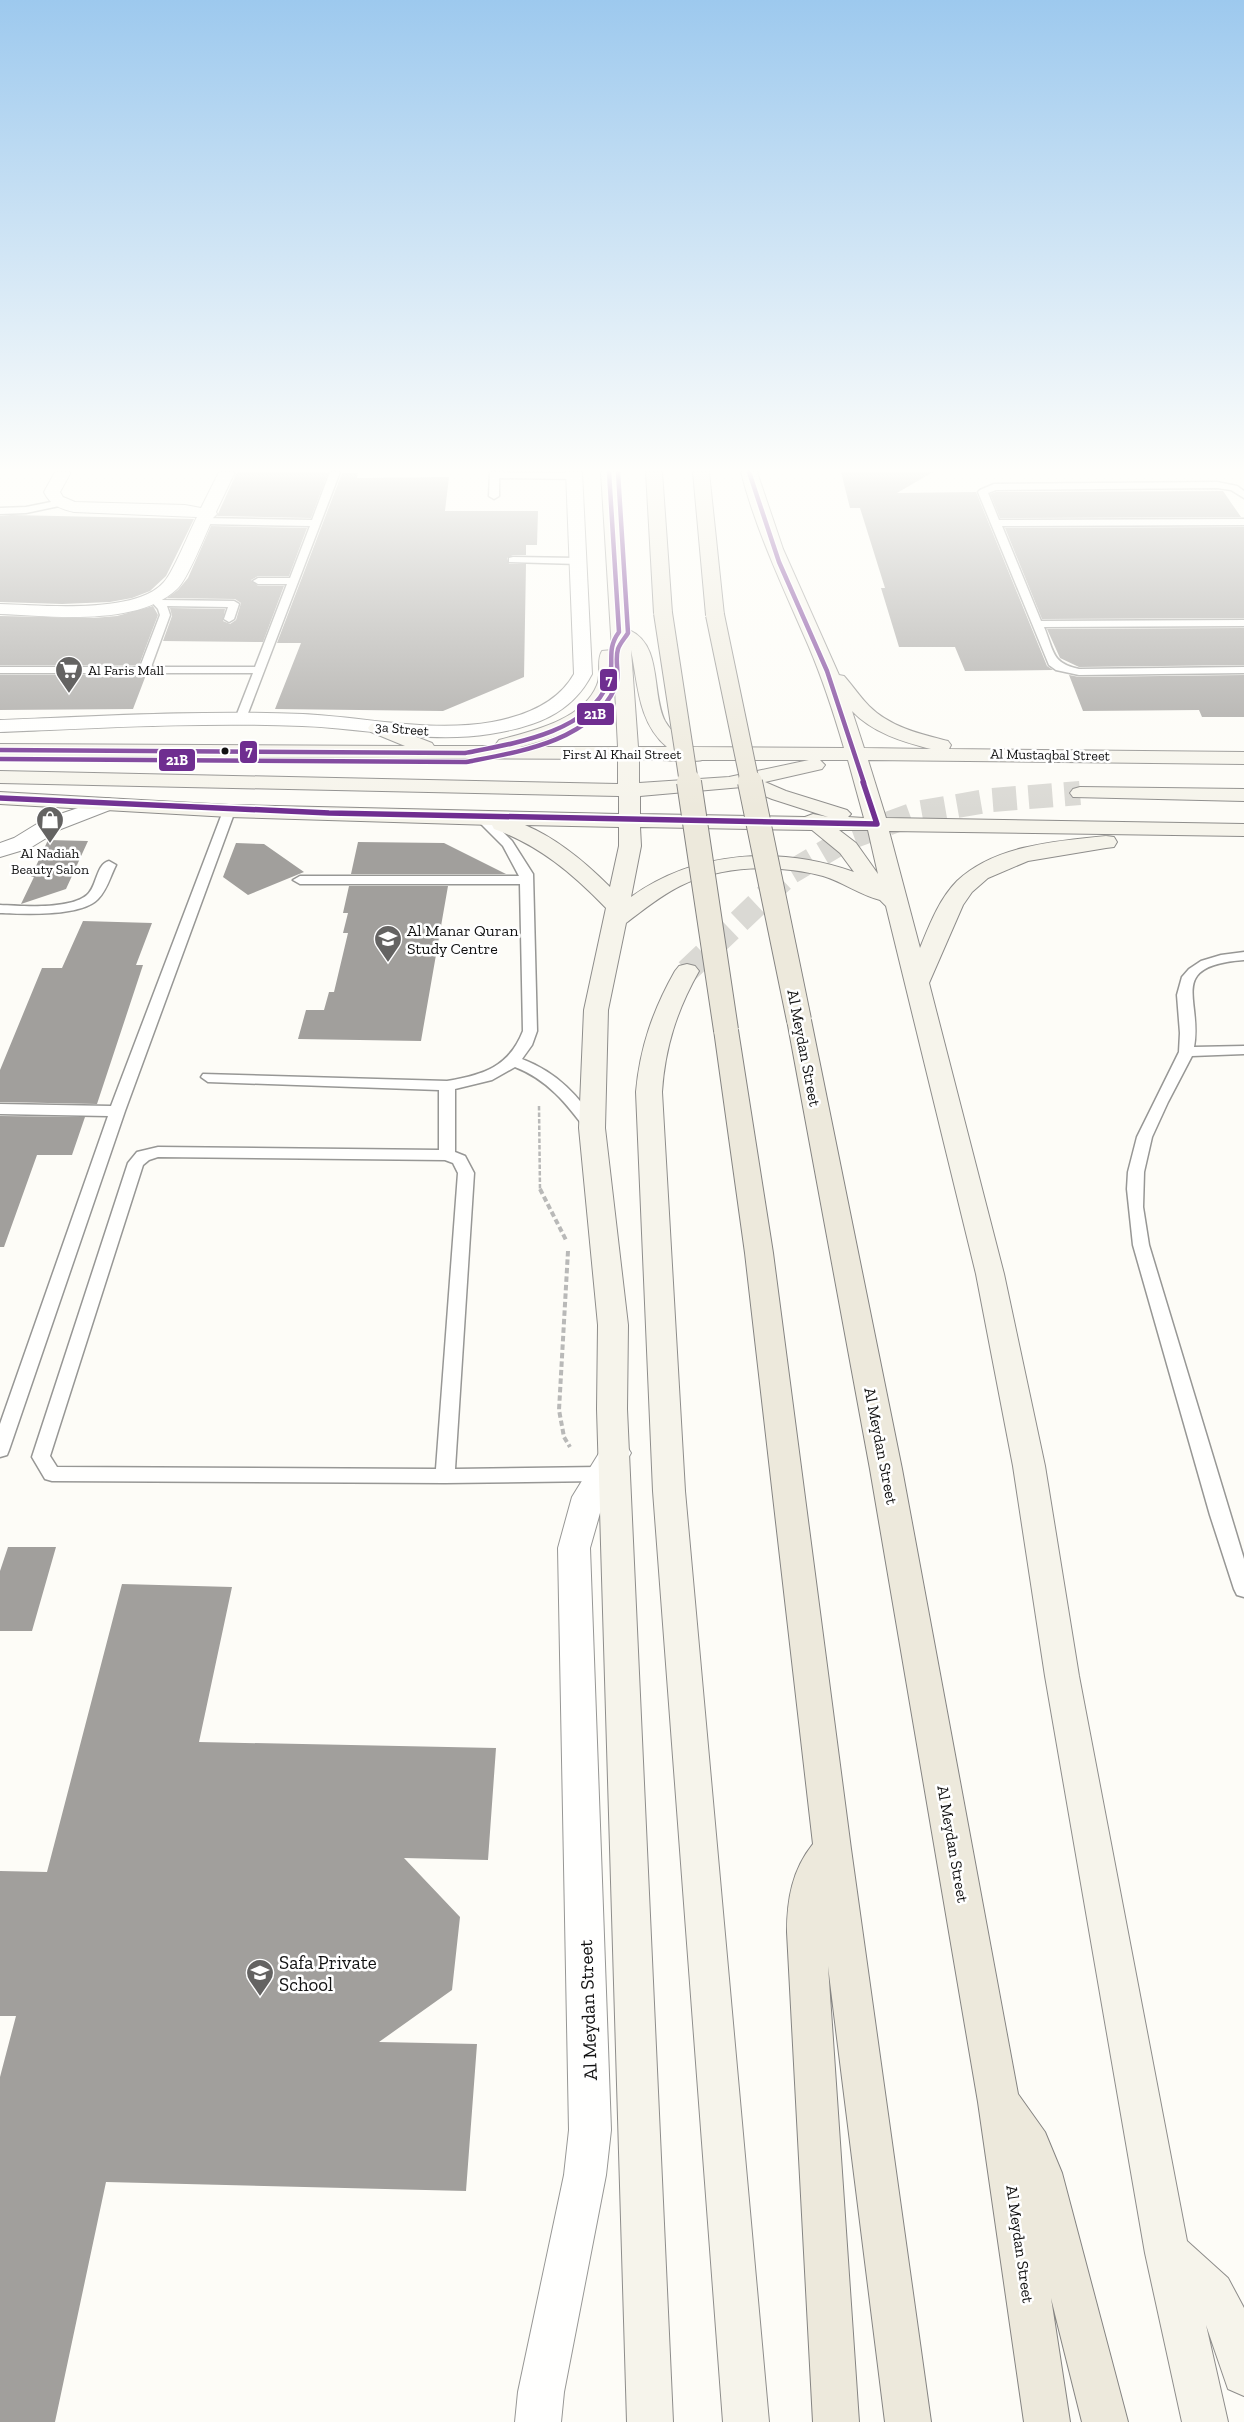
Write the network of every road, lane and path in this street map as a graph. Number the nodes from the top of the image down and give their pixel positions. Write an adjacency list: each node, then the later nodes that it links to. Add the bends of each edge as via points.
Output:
1 (172, 585): 9 (street)
2 (292, 585): 17 (lane)
3 (579, 585): 22 (street, 3a Street, via 583,674 572,693 562,701 532,718 488,729 419,732)
4 (616, 585): 14 (main road)
5 (661, 585): 70 (main road, bridge, via 759,1253)
6 (712, 585): 71 (main road, Al Meydan Street, bridge, via 715,615 799,1020 886,1470)
7 (789, 585): 19 (main road)
8 (1022, 585): 13 (lane)
9 (156, 601): 10 (street, via 115,609); 11 (lane, via 234,604); 16 (lane, via 165,615 164,622)
10 (0, 609)
11 (229, 619)
12 (1244, 623): 13 (lane)
13 (1038, 624): 18 (lane, via 1052,663 1066,670)
14 (619, 632): 24 (main road, via 608,648 608,684 589,709 574,720 527,739); 26 (main road); 27 (main road, via 630,636 640,649 657,725 669,741)
15 (0, 670): 16 (lane)
16 (144, 670): 17 (lane)
17 (259, 670): 20 (lane)
18 (1244, 670)
19 (827, 671): 28 (main road, via 879,724 924,741); 30 (main road)
20 (241, 719): 21 (street, 3a Street); 22 (street, 3a Street, via 320,721)
21 (0, 726)
22 (378, 728): 25 (main road)
23 (0, 750): 25 (main road, First Al Khail Street)
24 (465, 753): 25 (main road, First Al Khail Street); 26 (main road, First Al Khail Street)
25 (440, 754)
26 (627, 754): 27 (main road, First Al Khail Street); 32 (main road); 37 (main road)
27 (690, 754): 30 (main road, First Al Khail Street); 32 (main road)
28 (1000, 754): 29 (main road, Al Mustaqbal Street); 30 (main road, via 948,762)
29 (1244, 758)
30 (858, 761): 32 (main road); 41 (main road)
31 (0, 777): 37 (main road)
32 (747, 786): 37 (main road); 37 (main road); 40 (main road); 41 (main road)
33 (1080, 793): 34 (main road)
34 (1244, 795)
35 (0, 798): 36 (main road)
36 (108, 804): 38 (main road); 46 (street, via 53,824 22,843)
37 (630, 805): 39 (main road); 40 (main road); 52 (main road, via 630,846)
38 (229, 811): 39 (main road); 63 (lane)
39 (481, 818): 48 (lane, via 501,834 516,853); 52 (main road, via 514,828 567,857)
40 (819, 823): 41 (main road); 50 (main road, via 848,848 867,875)
41 (877, 824): 42 (main road); 50 (main road)
42 (1215, 829): 43 (main road); 55 (main road, via 1043,849 1009,860 964,888 952,903)
43 (1244, 830)
44 (0, 832): 45 (street, via 3,836)
45 (0, 843)
46 (0, 850)
47 (109, 865): 51 (lane, via 95,894 87,902 48,909)
48 (526, 877): 49 (lane); 58 (lane, via 530,1031 526,1046)
49 (300, 880)
50 (896, 902): 52 (main road, via 853,879 828,871 747,863 695,872); 55 (main road)
51 (0, 909)
52 (617, 913): 64 (main road, via 596,1010)
53 (1244, 956): 57 (lane, via 1216,960 1190,975 1185,986)
54 (687, 971): 76 (main road, via 672,996 657,1033 648,1092 668,1491)
55 (916, 985): 72 (main road, via 990,1274 1029,1466 1062,1676)
56 (1244, 1050): 57 (lane)
57 (1186, 1052): 69 (lane, via 1140,1146 1134,1193 1135,1218)
58 (513, 1061): 59 (lane); 61 (lane, via 496,1073)
59 (539, 1070): 64 (lane, via 560,1086); 67 (path, via 539,1187 548,1209 560,1225 568,1250 560,1424 572,1451 584,1463)
60 (208, 1077): 61 (lane)
61 (447, 1086): 65 (lane)
62 (0, 1109): 63 (lane)
63 (117, 1111): 66 (lane)
64 (592, 1128): 67 (main road, via 613,1325)
65 (447, 1155): 68 (lane, via 459,1160 466,1173); 68 (lane, via 158,1152 143,1156 136,1163 41,1457 52,1474)
66 (0, 1450)
67 (608, 1463): 68 (lane); 74 (street, Al Meydan Street, via 588,1497 574,1548 590,2130 585,2174 541,2392); 75 (main road)
68 (445, 1476)
69 (1244, 1589)
70 (832, 1849): 77 (main road, via 810,1883 806,1932); 78 (main road)
71 (999, 2102): 79 (main road, Al Meydan Street); 80 (main road, via 1030,2147 1041,2172)
72 (1167, 2253): 73 (main road, via 1193,2274 1216,2301); 81 (main road)
73 (1244, 2373)
74 (538, 2422)
75 (650, 2422)
76 (746, 2422)
77 (836, 2422)
78 (908, 2422)
79 (1047, 2422)
80 (1105, 2422)
81 (1205, 2422)

